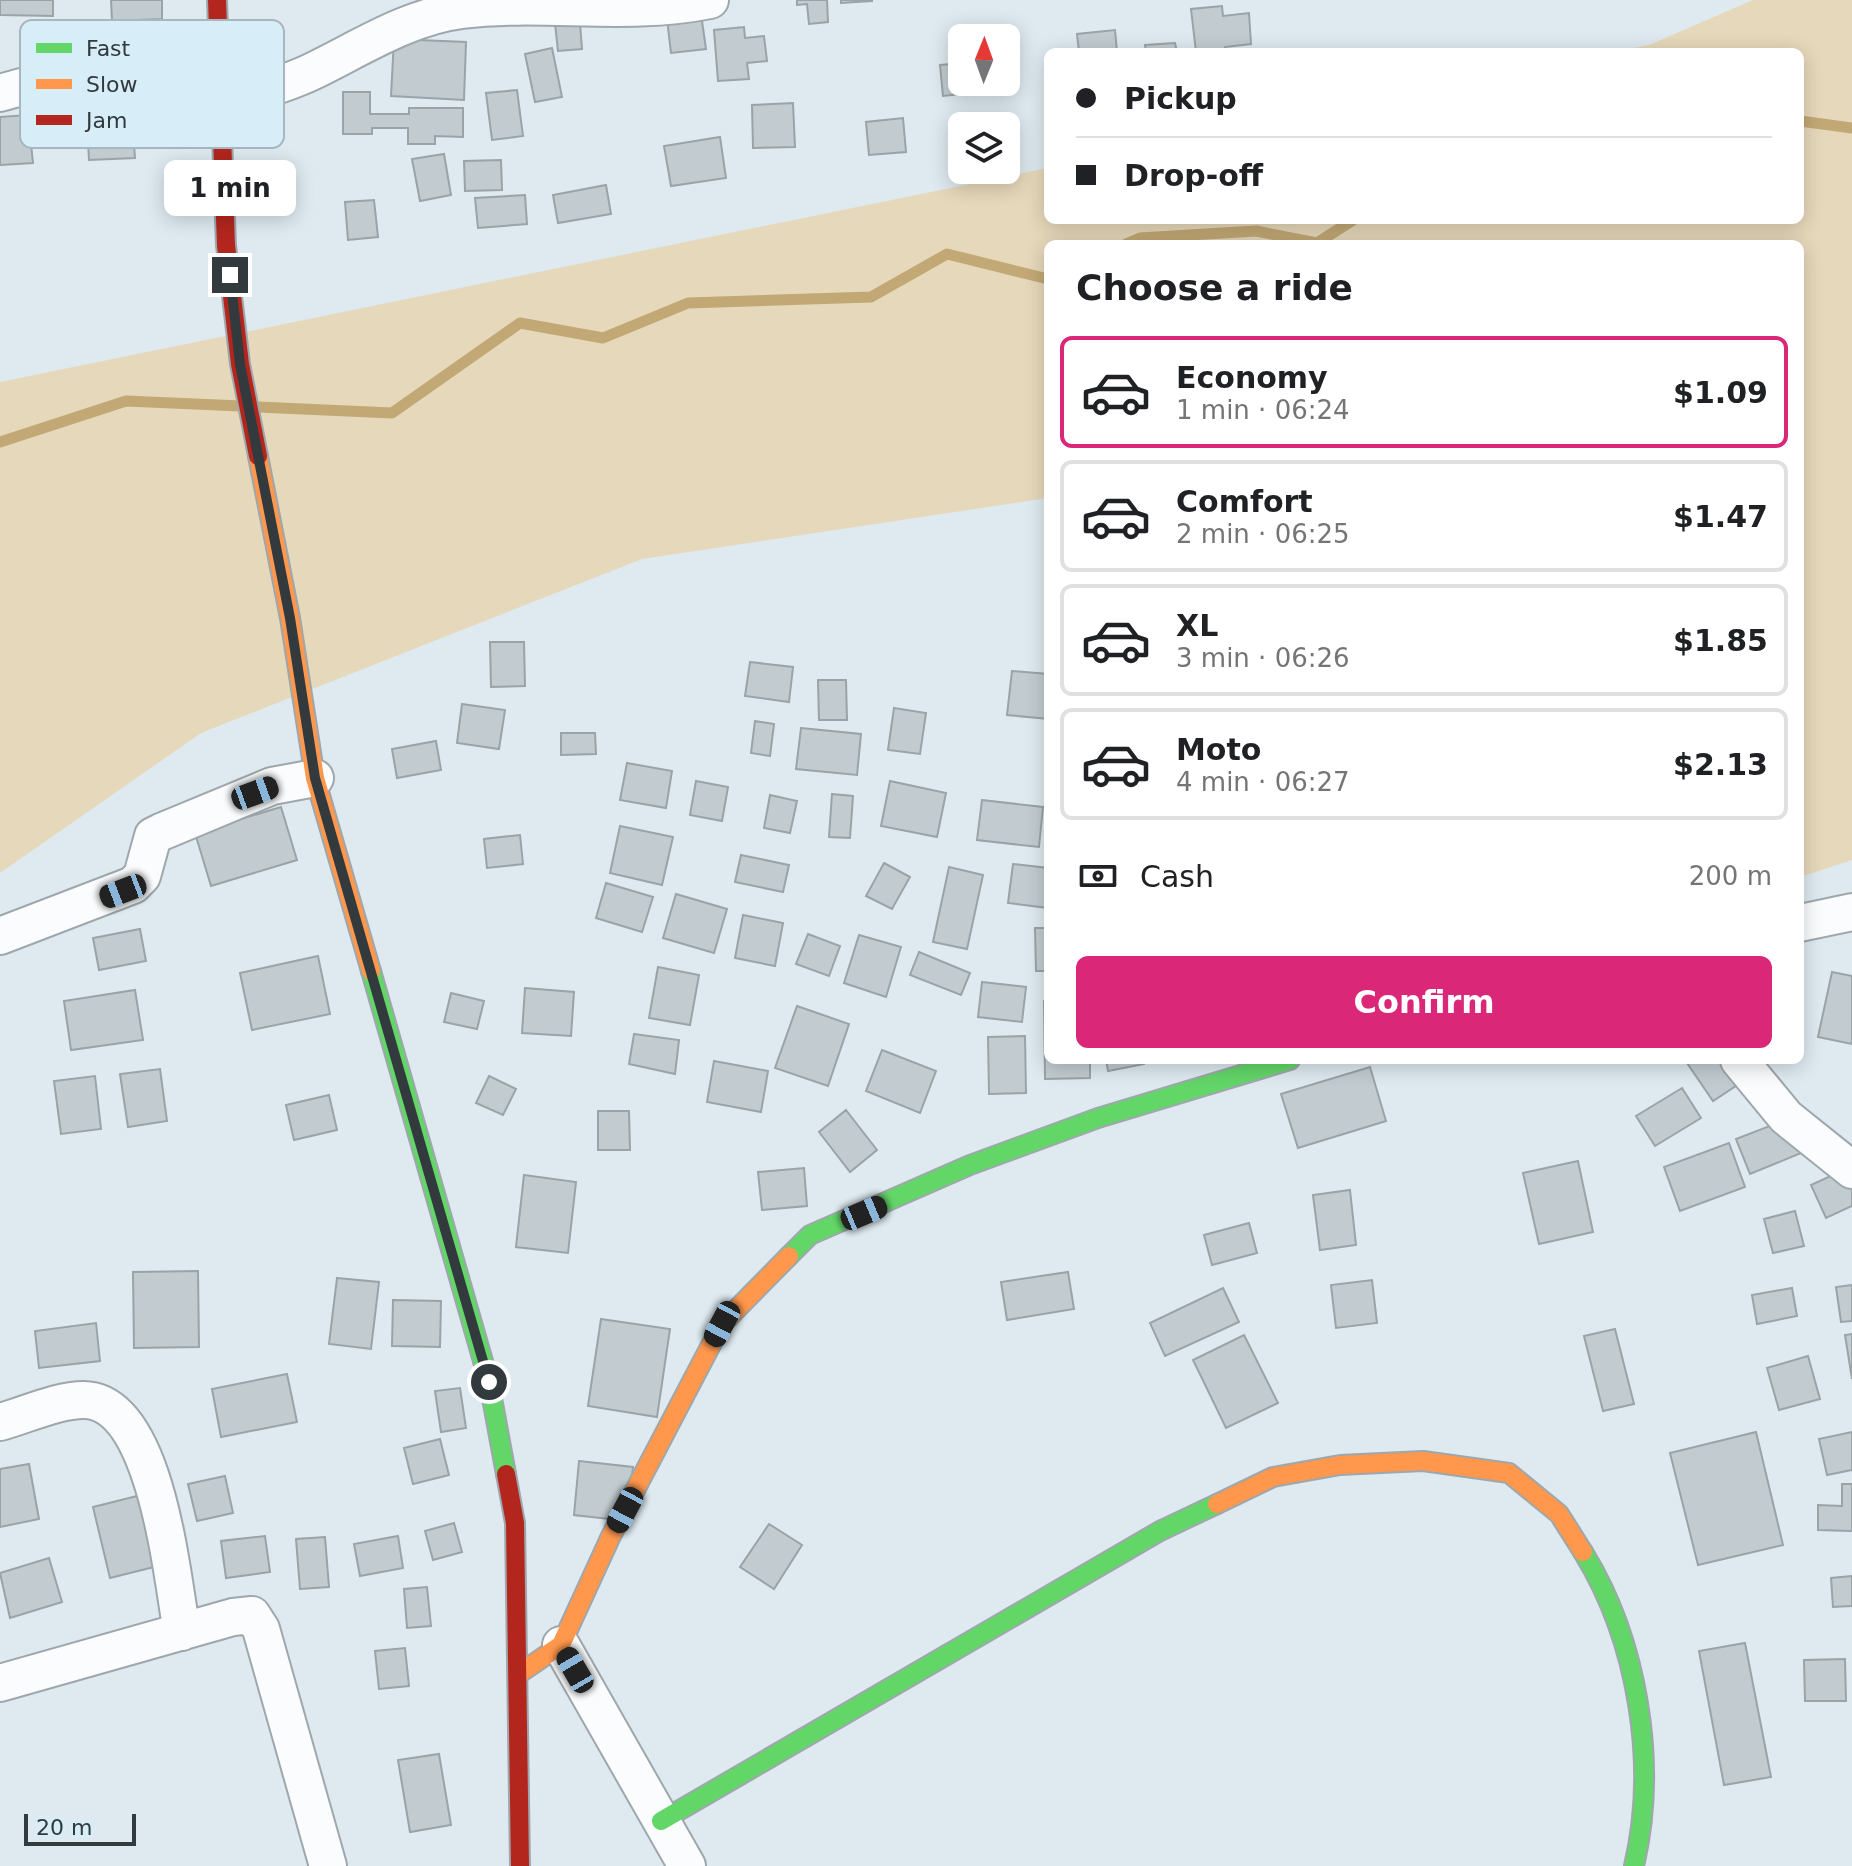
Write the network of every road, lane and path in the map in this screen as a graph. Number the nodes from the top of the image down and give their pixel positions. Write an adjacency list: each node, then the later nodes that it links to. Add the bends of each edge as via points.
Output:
1 (217, 0): 3 (street)
2 (710, 0): 4 (street, via 616,10 528,3 458,10 398,28)
3 (217, 20)
4 (284, 82)
5 (220, 148): 6 (street, via 240,364)
6 (315, 778): 9 (street, via 272,786 153,836 142,876 133,885); 16 (street, via 489,1382 515,1523)
7 (1852, 912): 8 (street)
8 (1804, 922)
9 (0, 936)
10 (1277, 1064): 15 (street, via 1098,1118 970,1165 810,1235 722,1324 611,1536)
11 (1742, 1064): 12 (street, via 1786,1117)
12 (1852, 1170)
13 (0, 1422): 14 (street, via 85,1400 106,1406 136,1438 155,1486)
14 (182, 1632): 17 (street); 19 (street, via 252,1615 261,1629)
15 (561, 1645): 16 (street); 18 (street)
16 (520, 1673): 20 (street)
17 (0, 1683)
18 (661, 1821): 21 (street); 22 (street, via 1160,1531 1273,1477 1340,1465 1423,1461 1509,1473 1559,1514 1600,1580 1626,1658 1643,1734 1644,1823)
19 (328, 1866)
20 (520, 1866)
21 (687, 1866)
22 (1634, 1866)

